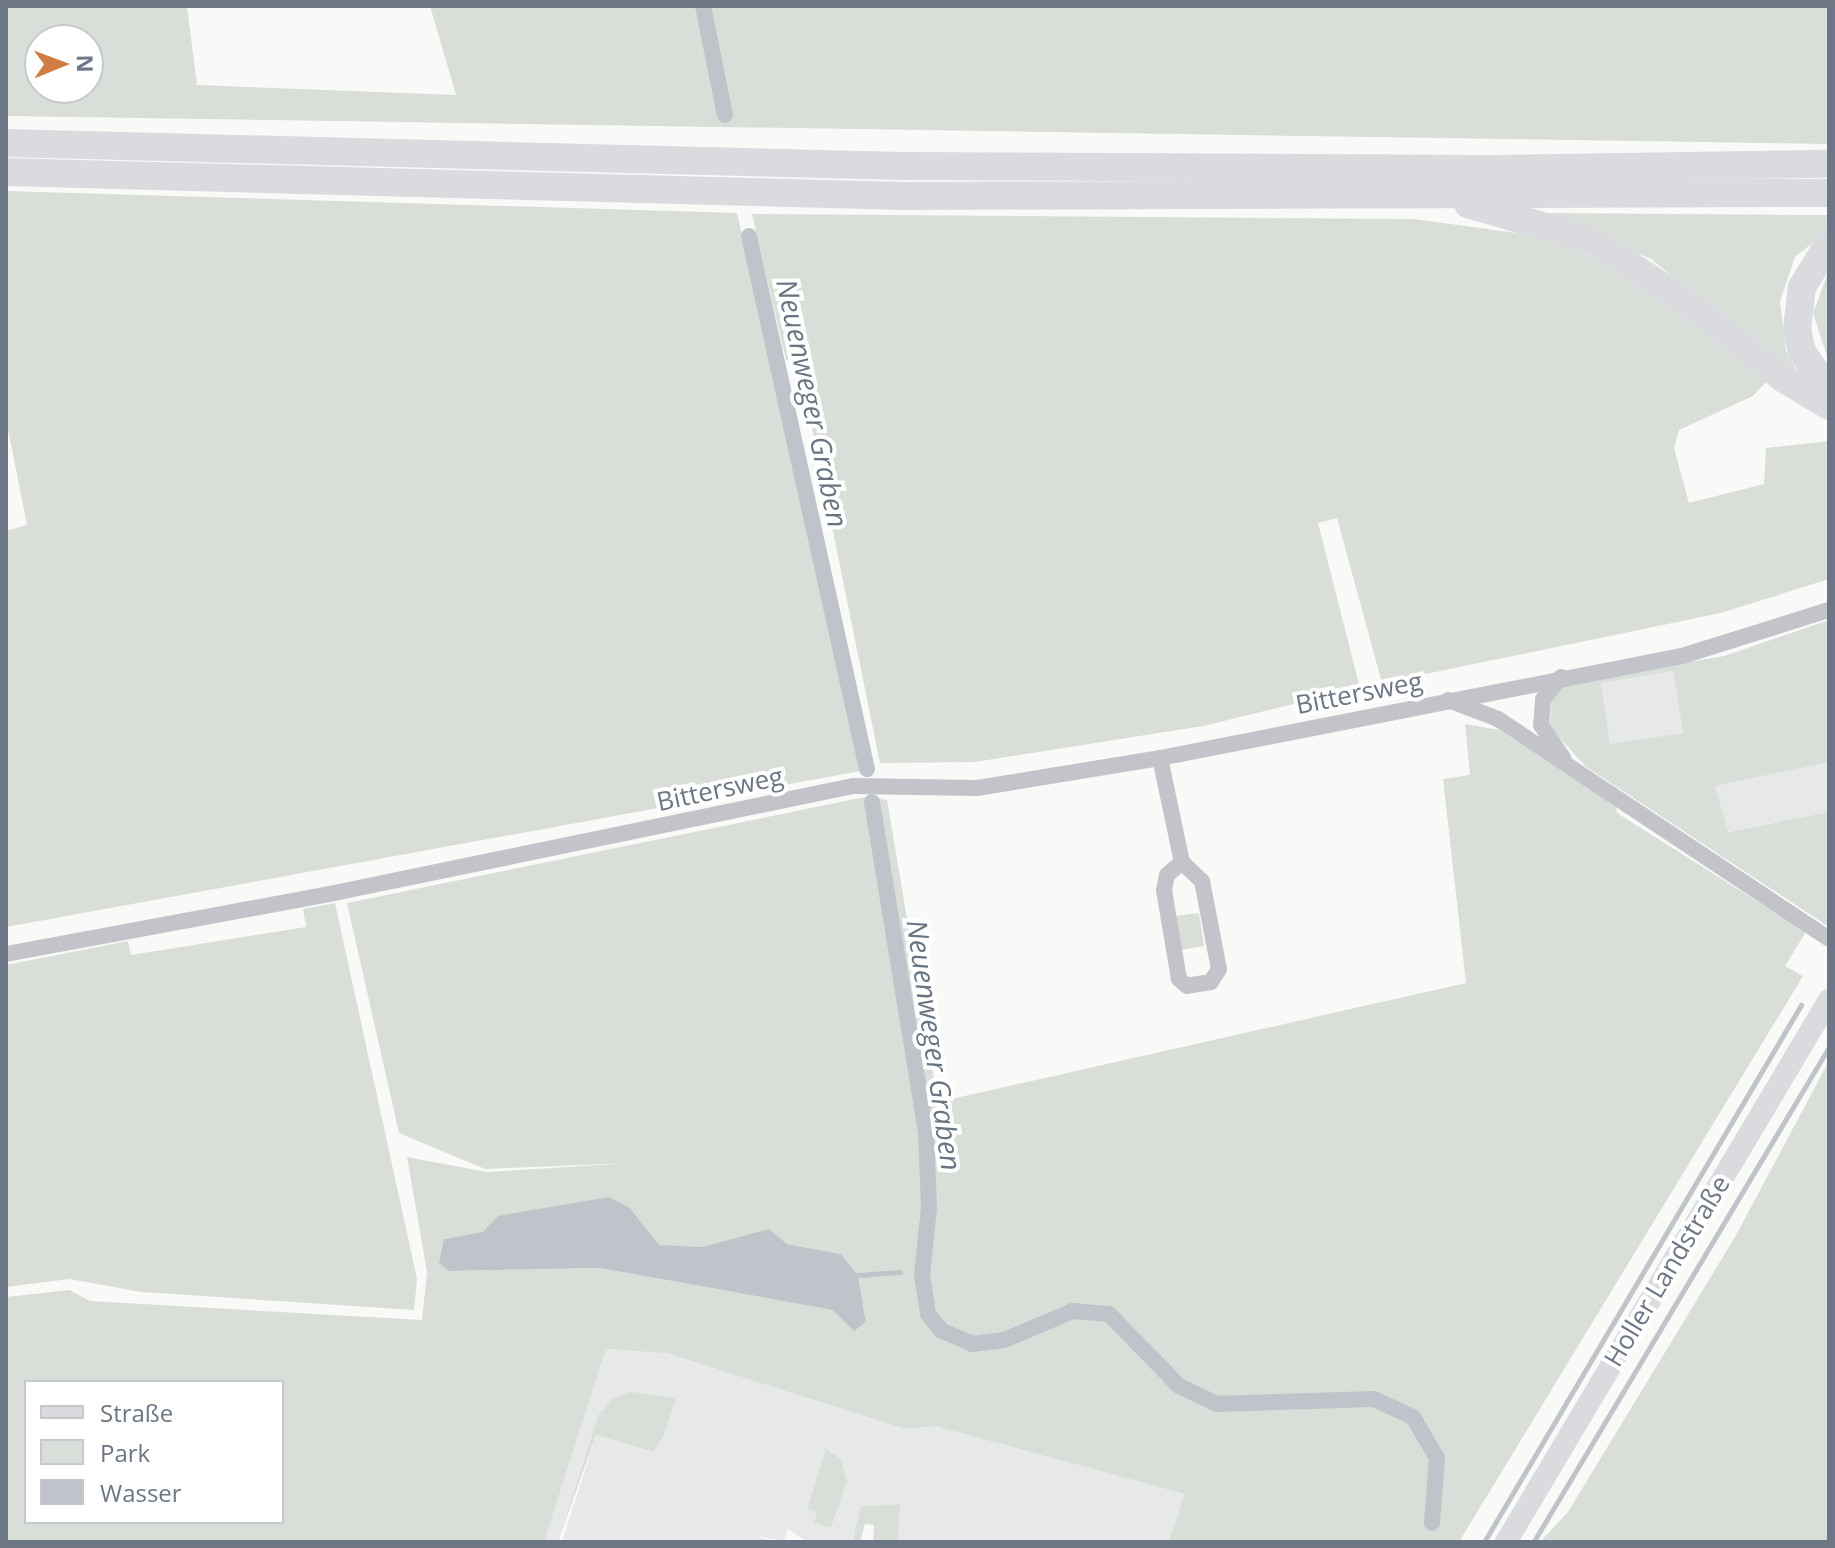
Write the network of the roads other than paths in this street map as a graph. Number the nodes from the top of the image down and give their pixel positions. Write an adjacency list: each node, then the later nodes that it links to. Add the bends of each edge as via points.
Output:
1 (6, 143): 2 (highway, via 903,166 1492,169)
2 (1829, 164)
3 (6, 172): 5 (highway, via 904,196)
4 (1829, 193): 5 (highway)
5 (1452, 198): 8 (highway, via 1594,241)
6 (1829, 243): 7 (highway, via 1802,287 1797,329 1811,368)
7 (1829, 390)
8 (1829, 406)
9 (1829, 610): 10 (street, Bittersweg, via 1682,656)
10 (1561, 677): 11 (street, Bittersweg); 13 (street, Bittersweg, via 1543,699 1541,725)
11 (1447, 700): 12 (street, Bittersweg); 13 (street, Bittersweg, via 1498,719)
12 (1160, 758): 14 (street); 16 (street, Bittersweg, via 977,788 853,786)
13 (1567, 764): 15 (street, Bittersweg)
14 (1182, 862): 14 (street, via 1167,875 1164,890 1179,979 1187,986 1211,982 1219,969 1202,881)
15 (1829, 939)
16 (6, 954)
17 (1829, 1000): 18 (main road, Holler Landstraße)
18 (1506, 1542)

